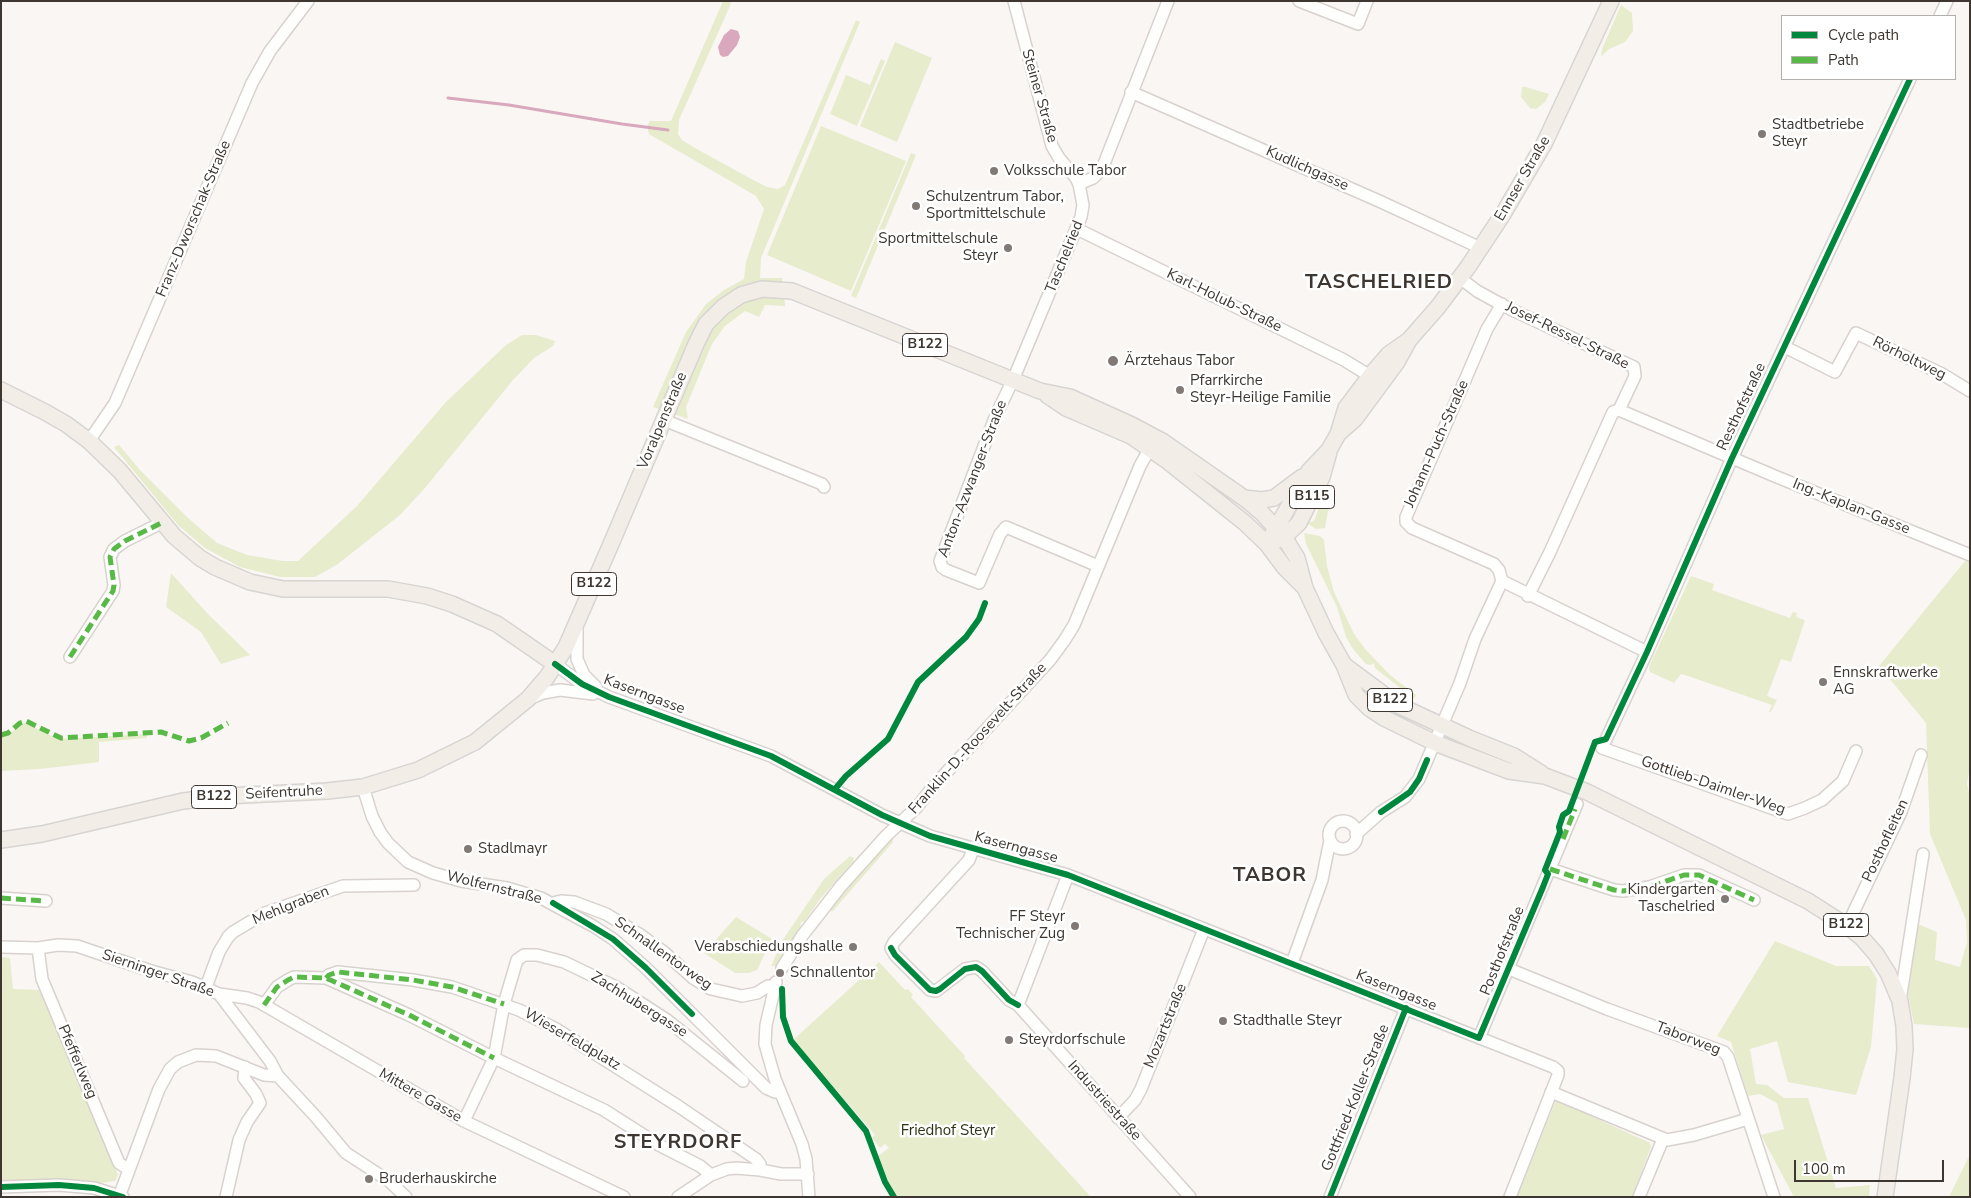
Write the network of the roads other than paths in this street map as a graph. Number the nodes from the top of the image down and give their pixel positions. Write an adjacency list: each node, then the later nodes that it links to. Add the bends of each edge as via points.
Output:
1 (308, 1): 26 (street, Franz-Dworschak-Straße, via 270,51 252,83 115,403)
2 (1014, 1): 11 (street, Steiner Straße, via 1052,146)
3 (1299, 1): 4 (street, via 1358,24)
4 (1366, 1)
5 (1611, 1): 13 (main road, Ennser Straße / B115, via 1538,157)
6 (1947, 1): 8 (street)
7 (1167, 4): 10 (street)
8 (1940, 15)
9 (1910, 80): 17 (street, Resthofstraße)
10 (1132, 92): 11 (street, via 1102,169 1094,178); 13 (street, Kudlichgasse)
11 (1079, 184): 12 (street, Taschelried, via 1083,205)
12 (1077, 229): 18 (street, Karl-Holub-Straße, via 1353,364); 19 (street, Taschelried)
13 (1481, 249): 14 (main road, Ennser Straße / B115)
14 (1460, 278): 15 (street, Josef-Ressel-Straße); 16 (main road, Ennser Straße / B115)
15 (1502, 304): 23 (street, Josef-Ressel-Straße, via 1634,367 1635,376); 38 (street, Johann-Puch-Straße, via 1487,329 1406,522 1412,528 1494,564)
16 (1409, 340): 18 (main road, Ennser Straße / B115, via 1389,354); 25 (main road, Ennser Straße / B115, via 1397,362 1355,419)
17 (1785, 347): 22 (street, Rörholtweg, via 1835,372 1856,333); 29 (street, Resthofstraße)
18 (1370, 376): 25 (main road, Ennser Straße / B115, via 1346,408)
19 (1013, 380): 21 (main road, B122); 24 (main road, Voralpenstraße / B122, via 808,296 792,291 762,289 732,300 706,324); 37 (street, Anton-Azwanger-Straße, via 945,546 940,561 942,567 979,583 1004,527)
20 (1, 390): 26 (main road, via 46,412)
21 (1040, 390): 27 (main road, B122, via 1066,408 1117,429); 32 (main road, B122, via 1070,397 1148,433)
22 (1970, 391)
23 (1619, 410): 29 (street); 40 (street, via 1612,412)
24 (664, 420): 31 (street, via 822,484); 41 (main road, Voralpenstraße / B122)
25 (1338, 434): 28 (main road, Ennser Straße / B115)
26 (89, 441): 33 (main road, via 120,471)
27 (1150, 448): 35 (main road, B122); 37 (street, Franklin-D.-Roosevelt-Straße)
28 (1329, 450): 30 (main road, Ennser Straße / B115); 34 (main road, Ennser Straße / B115, via 1322,477 1299,523)
29 (1732, 458): 36 (street, Ing.-Kaplan-Gasse); 42 (street, Resthofstraße)
30 (1309, 471): 32 (main road, via 1274,498); 34 (main road, Ennser Straße / B115)
31 (824, 488)
32 (1244, 498): 34 (main road, B122)
33 (162, 522): 43 (street, via 114,549 110,557 113,591); 44 (main road, via 200,558 250,582 283,589 388,589 427,596 497,624)
34 (1280, 532): 35 (main road, Ennser Straße / B115); 39 (main road, B122, via 1297,558)
35 (1267, 544): 39 (main road, B122)
36 (1970, 555)
37 (1098, 566): 59 (street, Franklin-D.-Roosevelt-Straße, via 1074,625 1050,660)
38 (1502, 581): 40 (street, Johann-Puch-Straße); 48 (street, via 1475,639)
39 (1305, 588): 45 (main road, B122)
40 (1528, 596): 42 (street, Johann-Puch-Straße)
41 (578, 623): 44 (main road, Voralpenstraße / B122); 46 (street, Kaserngasse, via 577,659 580,668)
42 (1647, 652): 50 (street, Resthofstraße)
43 (70, 657)
44 (555, 664): 46 (street, Kaserngasse, via 582,684); 47 (main road, Voralpenstraße / B122)
45 (1344, 665): 48 (main road, B122, via 1393,702); 49 (main road, B122, via 1356,695 1369,708)
46 (609, 697): 47 (street, Kaserngasse, via 560,690); 59 (street, Kaserngasse, via 771,756)
47 (528, 699): 53 (main road, Voralpenstraße / B122, via 475,742)
48 (1442, 726): 49 (street); 54 (main road, B122, via 1514,756)
49 (1435, 743): 54 (main road, B122, via 1509,771); 57 (street, via 1410,792)
50 (1602, 748): 51 (street, Gottlieb-Daimler-Weg, via 1788,814 1822,800 1843,781)
51 (1856, 750)
52 (1921, 755): 74 (street, Posthofleiten, via 1901,812)
53 (418, 770): 55 (main road, Seifentruhe / B122)
54 (1545, 776): 74 (main road, B122, via 1587,792 1808,901)
55 (363, 787): 61 (main road, Seifentruhe / B122, via 183,801 42,834); 73 (street, Wolfernstraße, via 380,832 408,862 433,873 524,892)
56 (1577, 804): 66 (street, Posthofstraße)
57 (1381, 812): 58 (street); 60 (street)
58 (1347, 822): 60 (street); 62 (street, via 1341,821 1331,828)
59 (900, 823): 63 (street, Kaserngasse); 79 (street, Franklin-D.-Roosevelt-Straße, via 829,900)
60 (1356, 834): 64 (street, via 1351,846)
61 (1, 840)
62 (1330, 840): 64 (street); 68 (street)
63 (973, 849): 67 (street, Kaserngasse); 87 (street, Industriestraße, via 969,860 891,948 930,990 940,989 965,969 976,967)
64 (1342, 849): 68 (street)
65 (1923, 854): 84 (street)
66 (1550, 869): 71 (street, via 1623,891 1684,875 1699,875); 80 (street, Posthofstraße)
67 (1068, 876): 75 (street, Kaserngasse); 87 (street)
68 (1322, 880): 78 (street)
69 (414, 884): 82 (street, Mehlgraben, via 343,886 265,913 228,938)
70 (1, 898): 72 (street)
71 (1754, 900)
72 (46, 901)
73 (553, 903): 94 (street, Wolfernstraße, via 613,939 766,1088); 94 (street, Schnallentorweg, via 574,902 606,914 646,938 700,983 732,995 750,995 775,984 765,1044)
74 (1847, 926): 84 (main road, B122, via 1876,954)
75 (1204, 929): 78 (street, Kaserngasse); 96 (street, Mozartstraße, via 1141,1089)
76 (1, 947): 77 (street, Sierninger Straße)
77 (38, 948): 82 (street, Sierninger Straße, via 77,946); 100 (street, Pfefferlweg, via 42,979 119,1163)
78 (1292, 963): 88 (street, Kaserngasse)
79 (782, 968)
80 (1509, 969): 89 (street, Posthofstraße); 97 (street, Taborweg, via 1724,1052)
81 (326, 978): 85 (street, Wieserfeldplatz, via 294,977 277,987); 86 (street, Wieserfeldplatz, via 338,972 413,980); 90 (street, Wieserfeldplatz)
82 (206, 987): 83 (street, Sierninger Straße)
83 (219, 994): 85 (street, Mittere Gasse); 92 (street, Sierninger Straße)
84 (1900, 1001): 116 (main road, B122, via 1905,1049)
85 (262, 1004): 98 (street, Mittere Gasse)
86 (504, 1004): 90 (street, Zachhubergasse); 93 (street, Zachhubergasse, via 519,957 537,955 564,962 616,987 646,1006); 101 (street, Wieserfeldplatz, via 543,1021 628,1073 756,1159)
87 (1018, 1006): 96 (street, Industriestraße)
88 (1406, 1008): 89 (street, Kaserngasse); 112 (street, Gottfried-Koller-Straße)
89 (1480, 1038): 95 (street, Kaserngasse, via 1553,1067 1558,1075)
90 (494, 1058): 98 (street, Zachhubergasse); 103 (street, Wieserfeldplatz, via 604,1110)
91 (245, 1067): 92 (street, via 264,1075); 100 (street, via 206,1055 188,1058 170,1069 159,1088); 106 (street, via 244,1078 260,1103 238,1140)
92 (278, 1076): 107 (street, Sierninger Straße, via 346,1153 389,1181)
93 (743, 1081)
94 (780, 1092): 102 (street, via 802,1144)
95 (1552, 1092): 99 (street); 113 (street)
96 (1118, 1118): 111 (street, Industriestraße)
97 (1748, 1119): 99 (street, via 1675,1140); 115 (street, Taborweg)
98 (464, 1121): 108 (street, Mittere Gasse)
99 (1663, 1139): 114 (street)
100 (128, 1169): 105 (street)
101 (760, 1170): 102 (street); 103 (street, via 736,1168)
102 (808, 1174): 110 (street)
103 (712, 1175): 109 (street)
104 (1, 1187): 105 (street, via 59,1185 94,1188)
105 (120, 1196)
106 (226, 1197)
107 (406, 1197)
108 (624, 1197)
109 (678, 1197)
110 (809, 1197)
111 (1190, 1197)
112 (1330, 1197)
113 (1510, 1197)
114 (1639, 1197)
115 (1774, 1197)
116 (1885, 1197)

